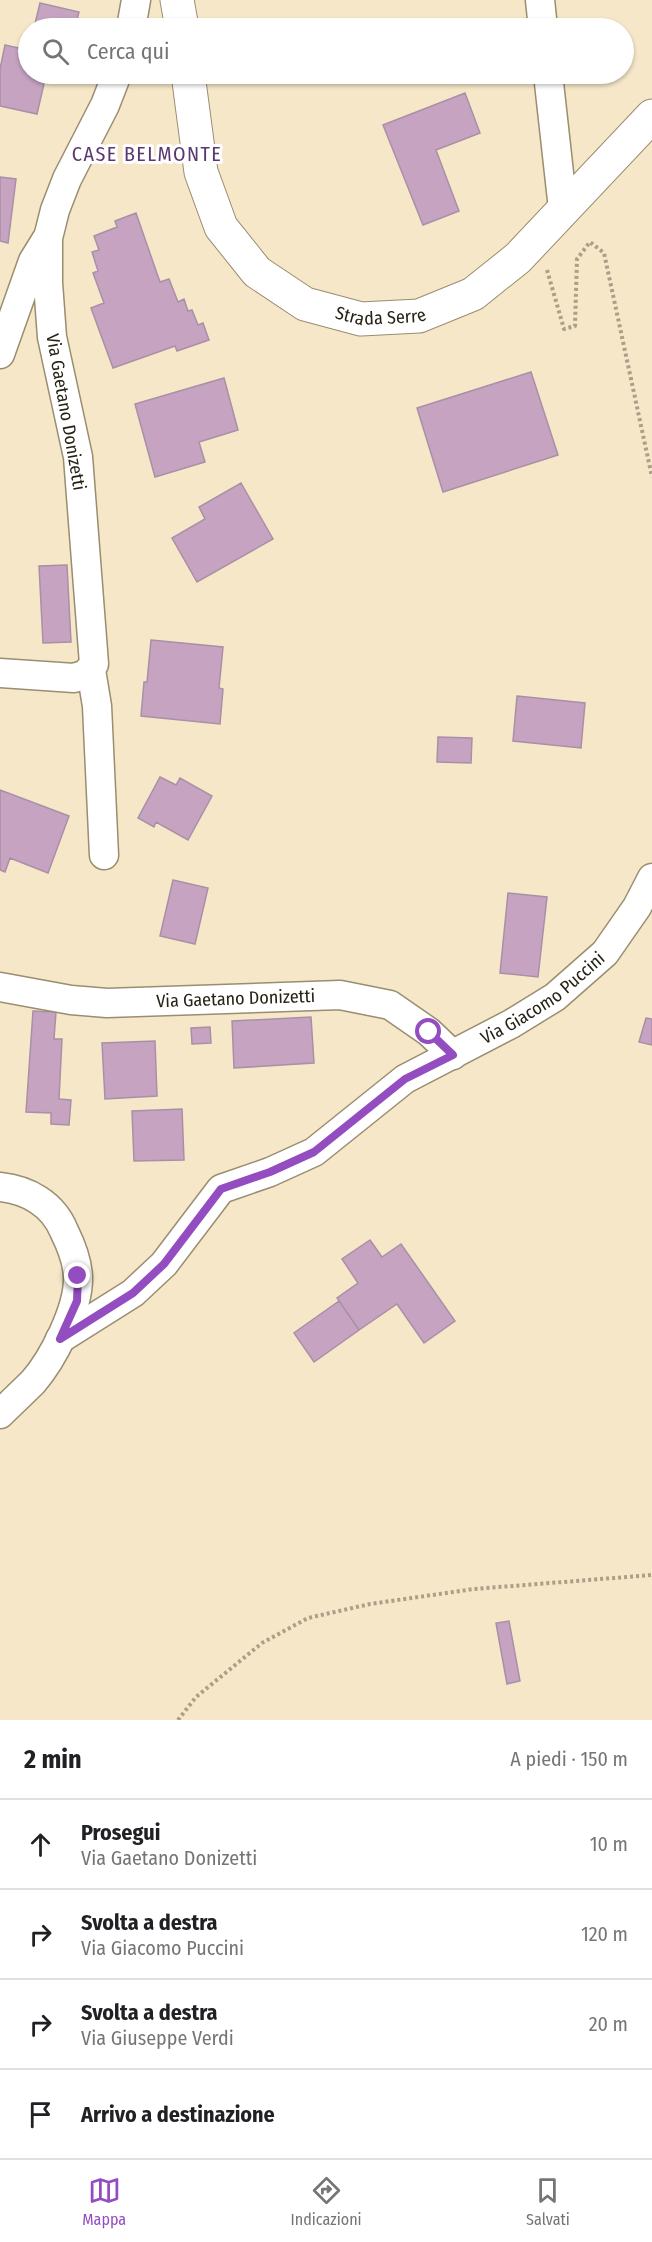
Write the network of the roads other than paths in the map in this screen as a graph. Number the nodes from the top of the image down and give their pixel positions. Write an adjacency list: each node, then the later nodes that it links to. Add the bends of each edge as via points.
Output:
1 (136, 0): 4 (street)
2 (177, 0): 5 (main road)
3 (540, 0): 6 (street)
4 (133, 18)
5 (180, 18)
6 (542, 18)
7 (113, 84): 12 (street, Via Gaetano Donizetti, via 68,179)
8 (189, 84): 11 (main road, Strada Serre, via 201,172 221,227 257,272 306,304 361,319 419,316 473,294 518,258)
9 (549, 84): 11 (street)
10 (652, 116): 11 (main road, Strada Serre)
11 (563, 209)
12 (48, 238): 13 (street, via 33,261); 14 (street, Via Gaetano Donizetti, via 52,337 78,457 95,657)
13 (0, 354)
14 (91, 670): 15 (street, via 74,678); 16 (street, Via Gaetano Donizetti, via 97,706)
15 (0, 673)
16 (104, 855)
17 (652, 878): 19 (street, Via Giacomo Puccini, via 605,953 555,997)
18 (0, 987): 19 (street, Via Gaetano Donizetti, via 71,1000 107,1002 340,995 390,1005 429,1032)
19 (453, 1055): 21 (street, Via Giacomo Puccini, via 405,1079 314,1152 221,1189 164,1264 141,1286)
20 (0, 1187): 21 (street, via 37,1198 59,1218 71,1246 78,1276 77,1301)
21 (60, 1339): 22 (street, via 34,1380)
22 (0, 1414)

